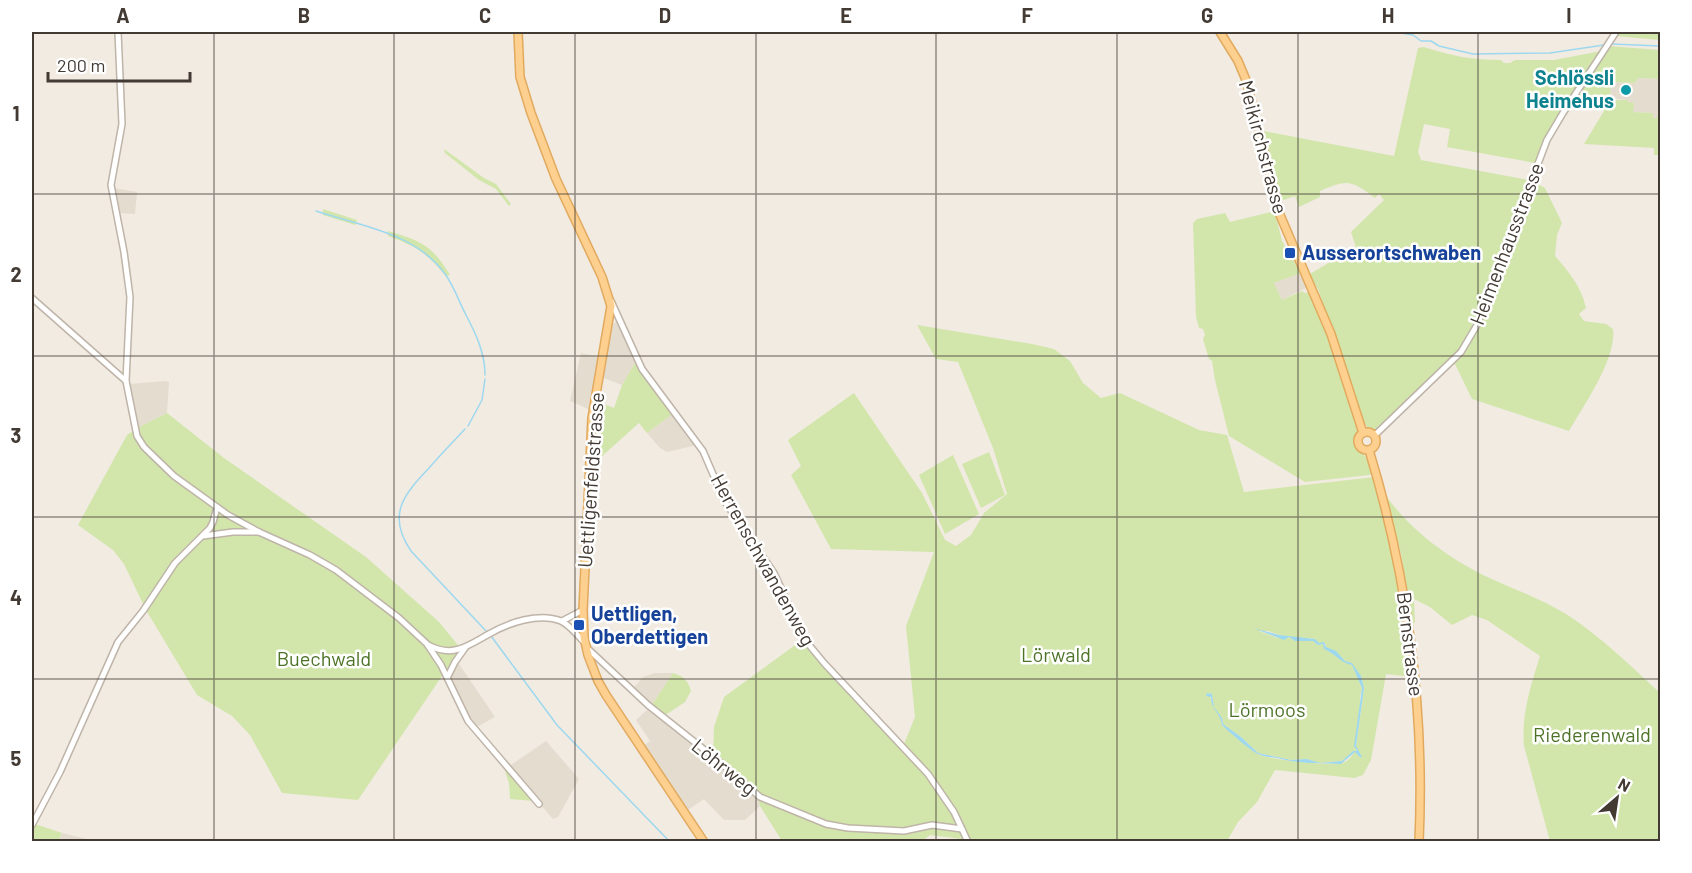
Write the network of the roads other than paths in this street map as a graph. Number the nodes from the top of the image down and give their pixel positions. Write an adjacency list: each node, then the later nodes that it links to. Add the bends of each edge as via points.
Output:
1 (118, 32): 9 (street, via 122,124 111,185 130,297)
2 (518, 32): 6 (main road, Uettligenfeldstrasse, via 520,77 531,113 556,180)
3 (1220, 32): 10 (main road, Meikirchstrasse, via 1246,80 1280,215 1331,334)
4 (1616, 32): 11 (street, Heimenhausstrasse, via 1563,112 1542,152 1469,341)
5 (32, 298): 9 (street)
6 (610, 299): 7 (main road, Uettligenfeldstrasse); 8 (street, Herrenschwandenweg)
7 (610, 322): 8 (street); 16 (main road, Uettligenfeldstrasse, via 593,412)
8 (621, 322): 24 (street, Herrenschwandenweg, via 642,369 703,451 725,502 774,573 805,640 915,759 941,792)
9 (126, 381): 13 (street, via 141,443 169,472)
10 (1364, 433): 11 (main road); 12 (main road, via 1358,444)
11 (1374, 436): 12 (main road, via 1375,444)
12 (1369, 450): 27 (main road, Bernstrasse, via 1397,555 1413,655 1420,736)
13 (217, 507): 14 (street); 15 (street)
14 (260, 532): 15 (street); 18 (street, via 336,570)
15 (203, 536): 23 (street, via 175,563 118,642 80,731)
16 (583, 610): 17 (street); 19 (main road, Uettligenfeldstrasse)
17 (562, 621): 19 (street, Löhrweg); 20 (street, via 534,619 510,625)
18 (427, 644): 20 (street, via 447,651); 21 (street)
19 (586, 645): 24 (street, Löhrweg, via 648,705 760,797 826,824 848,828 904,831 932,825); 25 (main road, Uettligenfeldstrasse, via 606,695)
20 (465, 648): 21 (street)
21 (448, 676): 22 (street, via 468,721)
22 (539, 804)
23 (32, 825)
24 (962, 829): 26 (street, Herrenschwandenweg)
25 (704, 842)
26 (968, 842)
27 (1419, 842)

